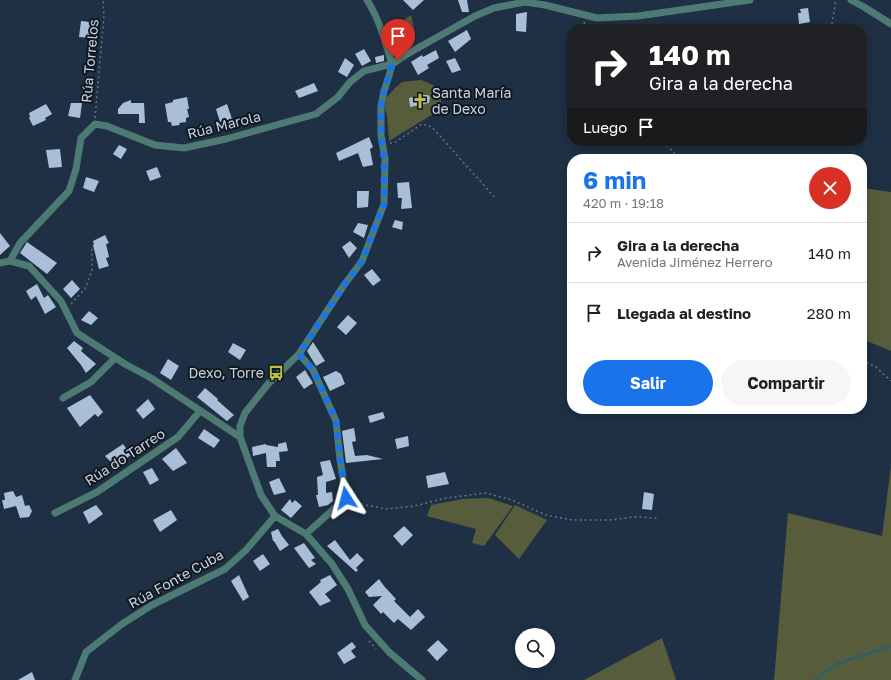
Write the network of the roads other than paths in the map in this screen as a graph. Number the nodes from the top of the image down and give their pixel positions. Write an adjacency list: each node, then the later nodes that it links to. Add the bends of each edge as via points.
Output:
1 (367, 0): 6 (street, via 381,26)
2 (750, 0): 4 (street, via 638,16 597,18)
3 (851, 0): 5 (street)
4 (526, 1): 6 (street, Rúa Marola, via 494,8 475,16)
5 (891, 24)
6 (392, 64): 7 (street, Rúa Marola, via 364,71 350,82 338,97 316,114 184,148 155,145 107,126 95,124 80,138 70,191 20,243); 9 (street, via 381,106 384,204 362,261)
7 (10, 261): 8 (street); 10 (street, via 29,266 61,301 77,333)
8 (0, 263)
9 (299, 354): 13 (street, via 268,384 245,413 240,426); 16 (street, via 313,370 336,420 346,498)
10 (115, 358): 11 (street, via 91,382); 12 (street, via 151,378)
11 (62, 398)
12 (200, 412): 13 (street); 14 (street, Rúa do Tarreo, via 178,437 161,449 97,492)
13 (240, 437): 15 (street, via 261,495)
14 (55, 513)
15 (275, 516): 16 (street); 17 (street, Rúa Fonte Cuba, via 246,550 225,569 152,605 86,652)
16 (306, 534): 18 (street, via 332,564 348,589 365,625 389,652)
17 (75, 680)
18 (422, 680)

